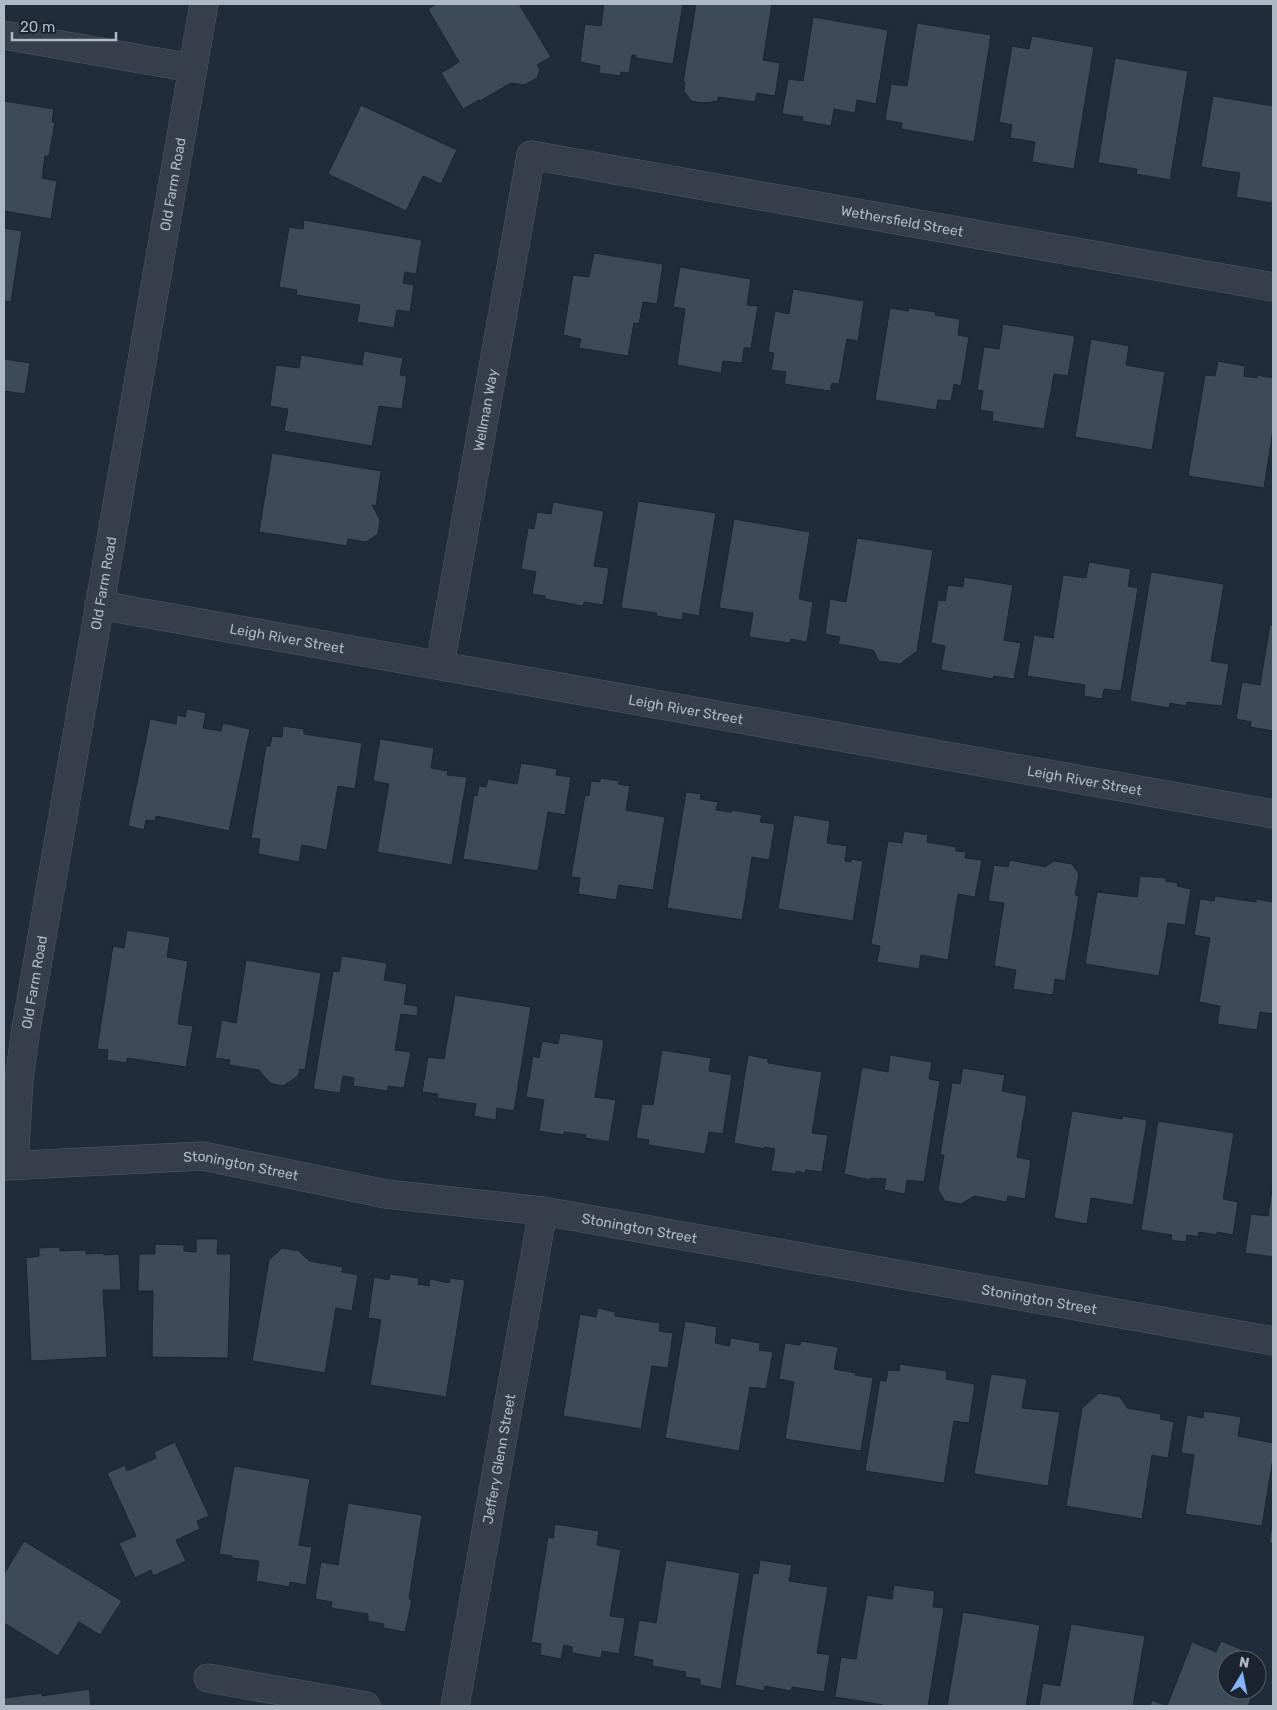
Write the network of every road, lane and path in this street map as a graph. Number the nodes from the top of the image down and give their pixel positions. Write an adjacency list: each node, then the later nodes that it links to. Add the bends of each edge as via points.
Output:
1 (204, 4): 3 (street, Old Farm Road)
2 (4, 35): 3 (street)
3 (192, 68): 6 (street, Old Farm Road)
4 (531, 155): 5 (street, Wethersfield Street); 7 (street, Wellman Way)
5 (1273, 287)
6 (99, 605): 7 (street, Leigh River Street); 9 (street, Old Farm Road, via 26,1029)
7 (440, 665): 8 (street, Leigh River Street)
8 (1273, 814)
9 (9, 1165): 10 (street, Stonington Street, via 203,1156 386,1194)
10 (543, 1210): 11 (street, Stonington Street); 14 (street, Jeffery Glenn Street)
11 (1273, 1341)
12 (208, 1678): 13 (street)
13 (366, 1706)
14 (455, 1706)

